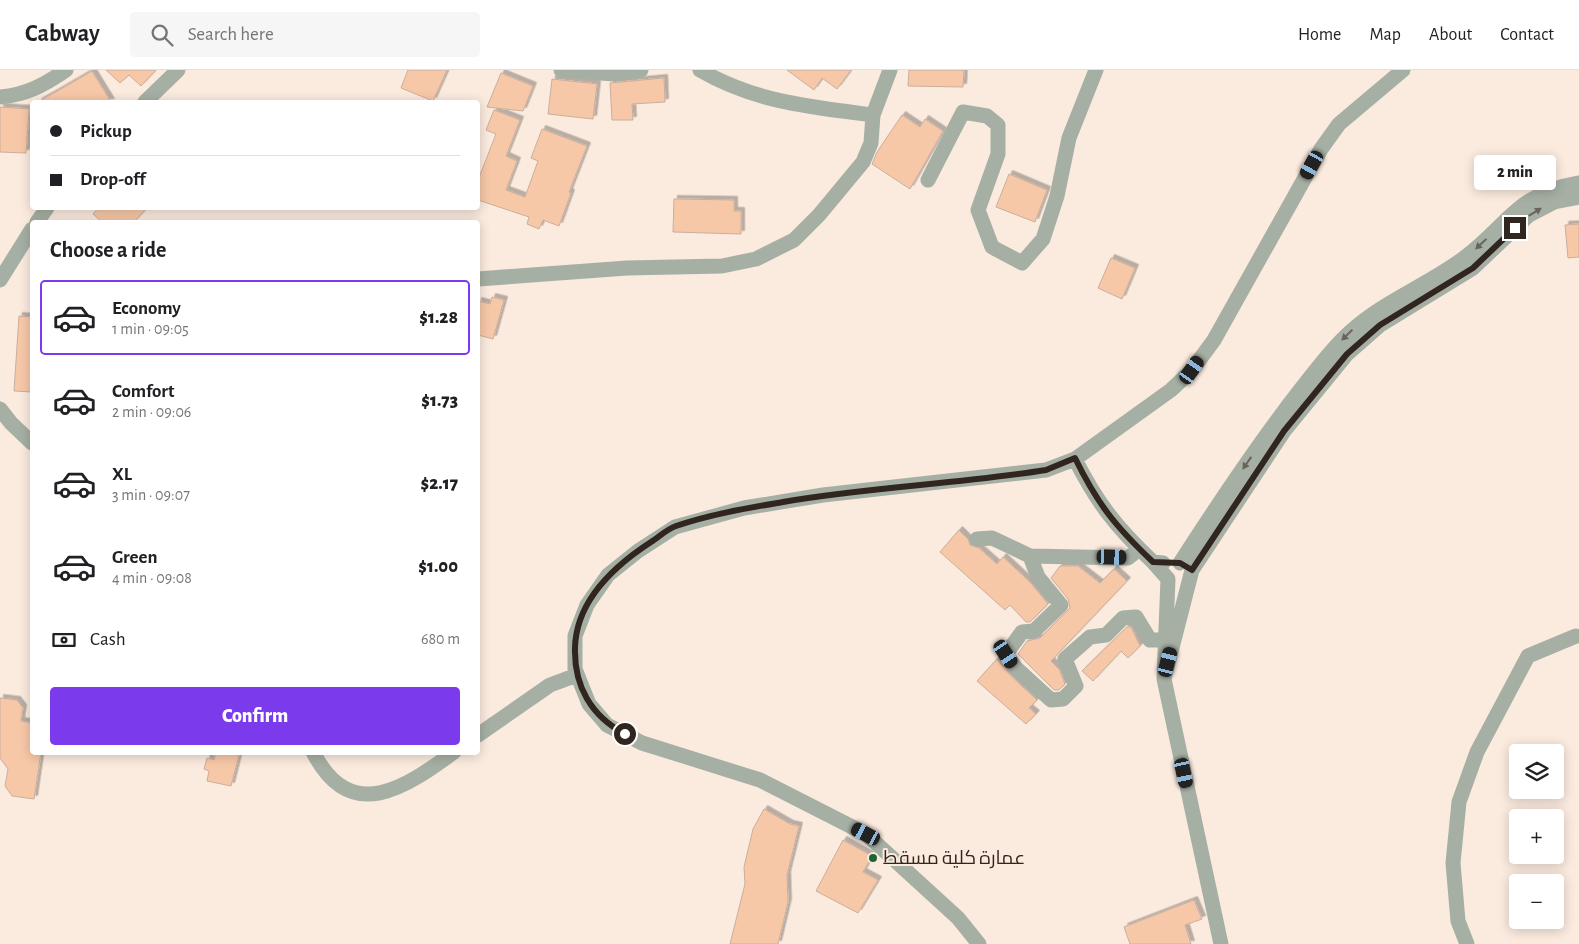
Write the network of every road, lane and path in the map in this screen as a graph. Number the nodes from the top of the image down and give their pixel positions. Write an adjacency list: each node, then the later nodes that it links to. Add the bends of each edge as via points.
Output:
1 (66, 70): 9 (street, via 40,88)
2 (178, 70): 10 (street)
3 (561, 70): 4 (street, via 614,74)
4 (641, 70)
5 (700, 70): 11 (street, via 762,98)
6 (890, 70): 11 (street)
7 (1096, 70): 12 (street, via 1069,138 1044,239 1022,263 992,247 978,210 998,154 998,125 987,116 963,112)
8 (1403, 70): 20 (street, via 1339,124 1321,149 1214,340 1192,370 1171,390)
9 (0, 97)
10 (148, 100)
11 (873, 115): 16 (street, via 871,143 863,162 847,183 794,240 756,259 722,266 627,268)
12 (928, 180)
13 (1579, 183): 25 (street, one-way to 25, via 1550,190 1521,204 1465,257 1373,314 1350,332 1274,423)
14 (1579, 197): 25 (street, one-way to 14, via 1284,431 1359,341 1473,268 1529,215 1554,202)
15 (30, 232): 17 (street)
16 (480, 279)
17 (0, 280)
18 (0, 409): 19 (street)
19 (30, 441)
20 (1075, 458): 22 (street, via 1092,494 1106,514); 28 (street, via 1046,470 823,495 744,508 675,527 608,575 587,605 575,636)
21 (977, 539): 23 (street, via 992,538)
22 (1139, 549): 23 (street, via 1128,558); 24 (street)
23 (1030, 556): 27 (street, via 1038,577 1061,605 1034,631 1022,632 1006,654 1016,668 1051,700 1063,698 1076,686 1065,659 1090,637 1106,635 1123,618 1136,617 1150,640)
24 (1153, 562): 25 (street); 27 (street, via 1168,579)
25 (1186, 567): 29 (street)
26 (1576, 636): 35 (street, via 1528,656 1477,752 1460,802 1453,863 1458,921)
27 (1164, 640): 29 (street)
28 (577, 675): 30 (street, via 550,685); 33 (street, via 589,704 608,725 642,744 760,780 866,834 958,918)
29 (1164, 679): 34 (street)
30 (480, 735)
31 (315, 755): 32 (street, via 320,765 345,788 376,795 395,790 420,777)
32 (450, 755)
33 (979, 944)
34 (1221, 944)
35 (1467, 944)

